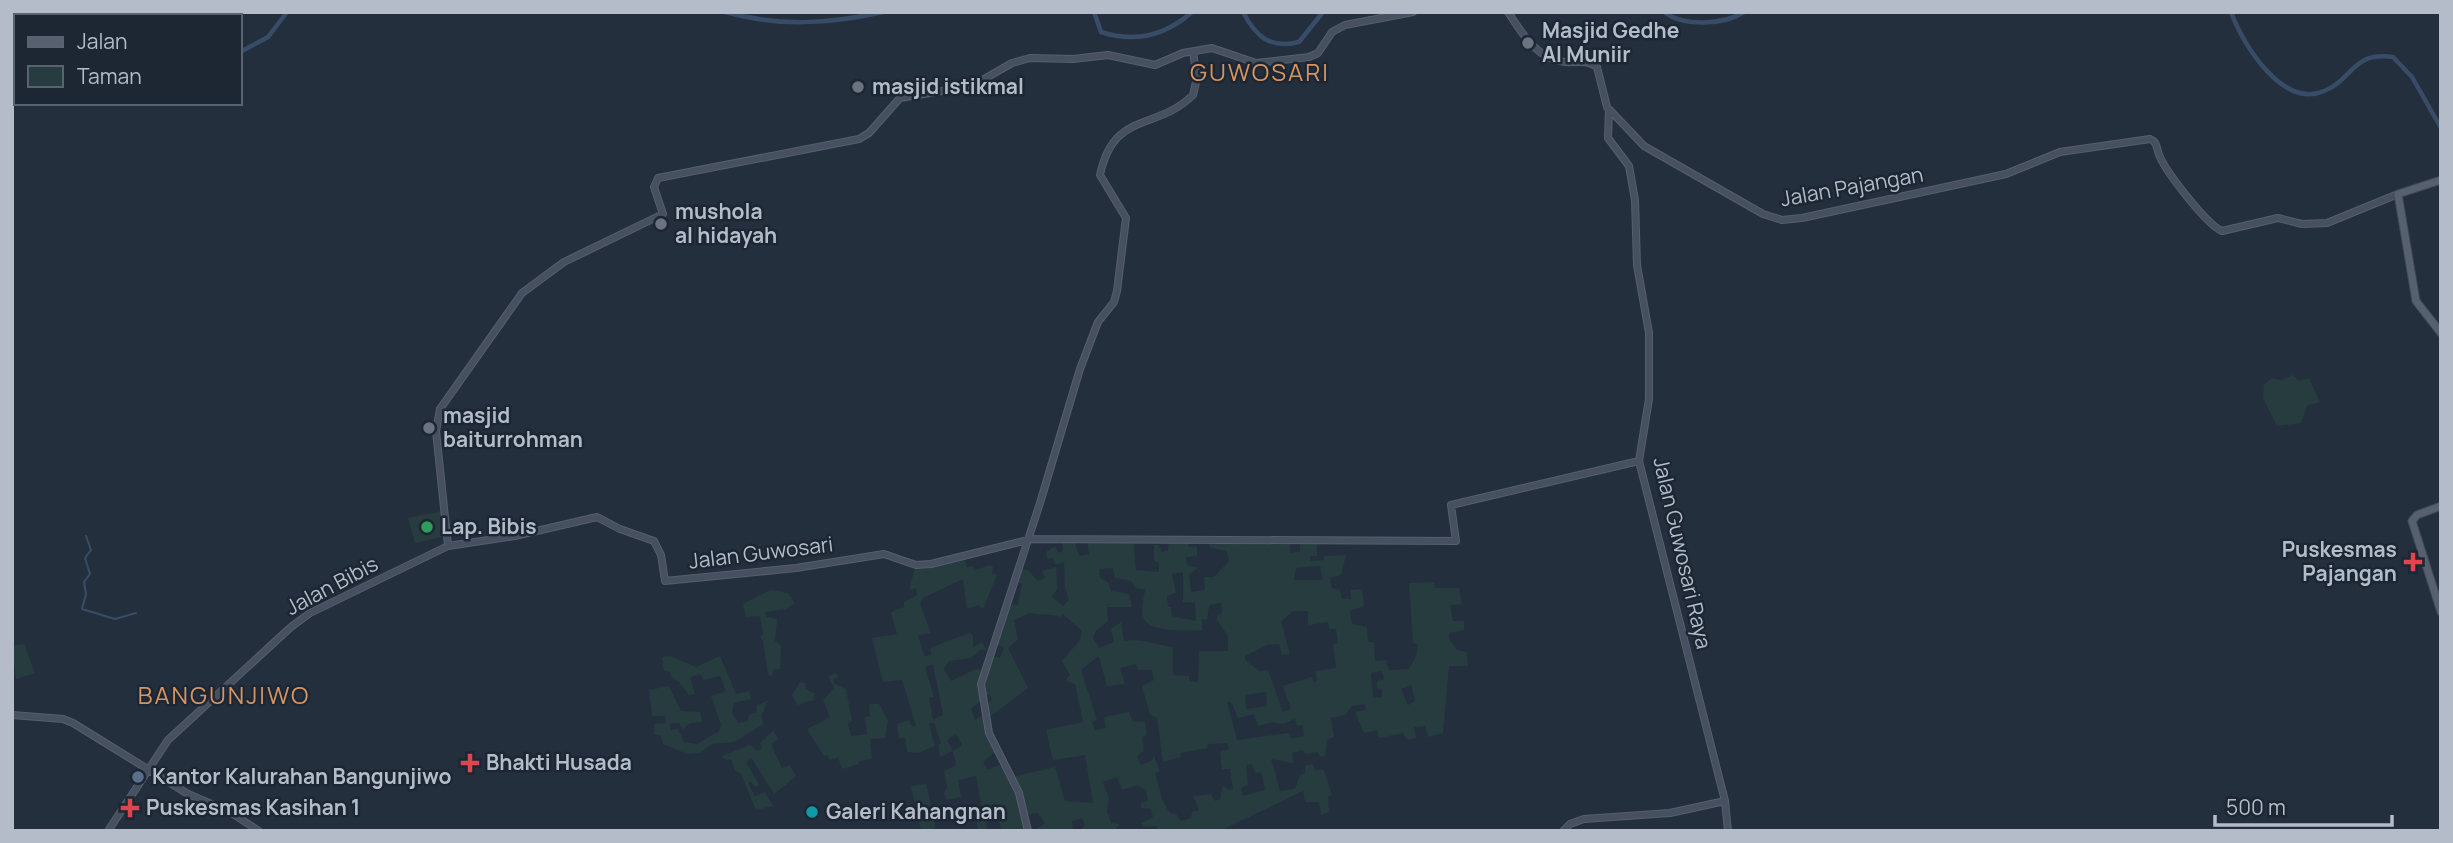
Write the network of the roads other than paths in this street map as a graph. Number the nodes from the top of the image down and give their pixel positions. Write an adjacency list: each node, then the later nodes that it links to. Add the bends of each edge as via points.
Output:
1 (1413, 12): 3 (main road, via 1345,25 1309,57 1256,63 1214,48)
2 (1508, 12): 4 (main road, via 1539,52 1559,61 1586,61 1597,67)
3 (1193, 52): 10 (main road, via 1197,78 1193,95 1118,135 1100,173 1126,218 1117,291 1098,322 1080,369); 11 (main road, via 1155,65 1108,55 1017,61 972,86 900,98 859,139 656,179 662,215 564,262 522,293 440,409 436,430)
4 (1609, 110): 6 (main road, Jalan Pajangan, via 1659,157 1777,220 2006,174 2060,152 2150,139 2211,226 2225,232 2275,218 2327,223); 8 (main road, Jalan Guwosari Raya, via 1609,141 1624,156 1631,174 1637,265 1649,333 1649,399)
5 (2441, 180): 6 (main road)
6 (2398, 194): 7 (main road, via 2416,301)
7 (2441, 333)
8 (1639, 461): 10 (main road, via 1451,505 1456,541); 15 (main road, Jalan Guwosari Raya)
9 (2441, 506): 12 (main road, via 2412,521)
10 (1028, 540): 11 (main road, Jalan Guwosari, via 931,565 884,554 665,581 654,541 597,517); 18 (main road, via 981,680 981,694 989,733 1019,793)
11 (448, 546): 14 (main road, Jalan Bibis, via 291,626 168,740)
12 (2441, 612)
13 (12, 715): 14 (main road, via 64,719)
14 (150, 769): 16 (main road, Jalan Bibis); 17 (main road)
15 (1725, 801): 19 (main road, via 1671,813 1584,819); 20 (main road, Jalan Guwosari Raya)
16 (108, 831)
17 (259, 831)
18 (1028, 831)
19 (1563, 831)
20 (1728, 831)

